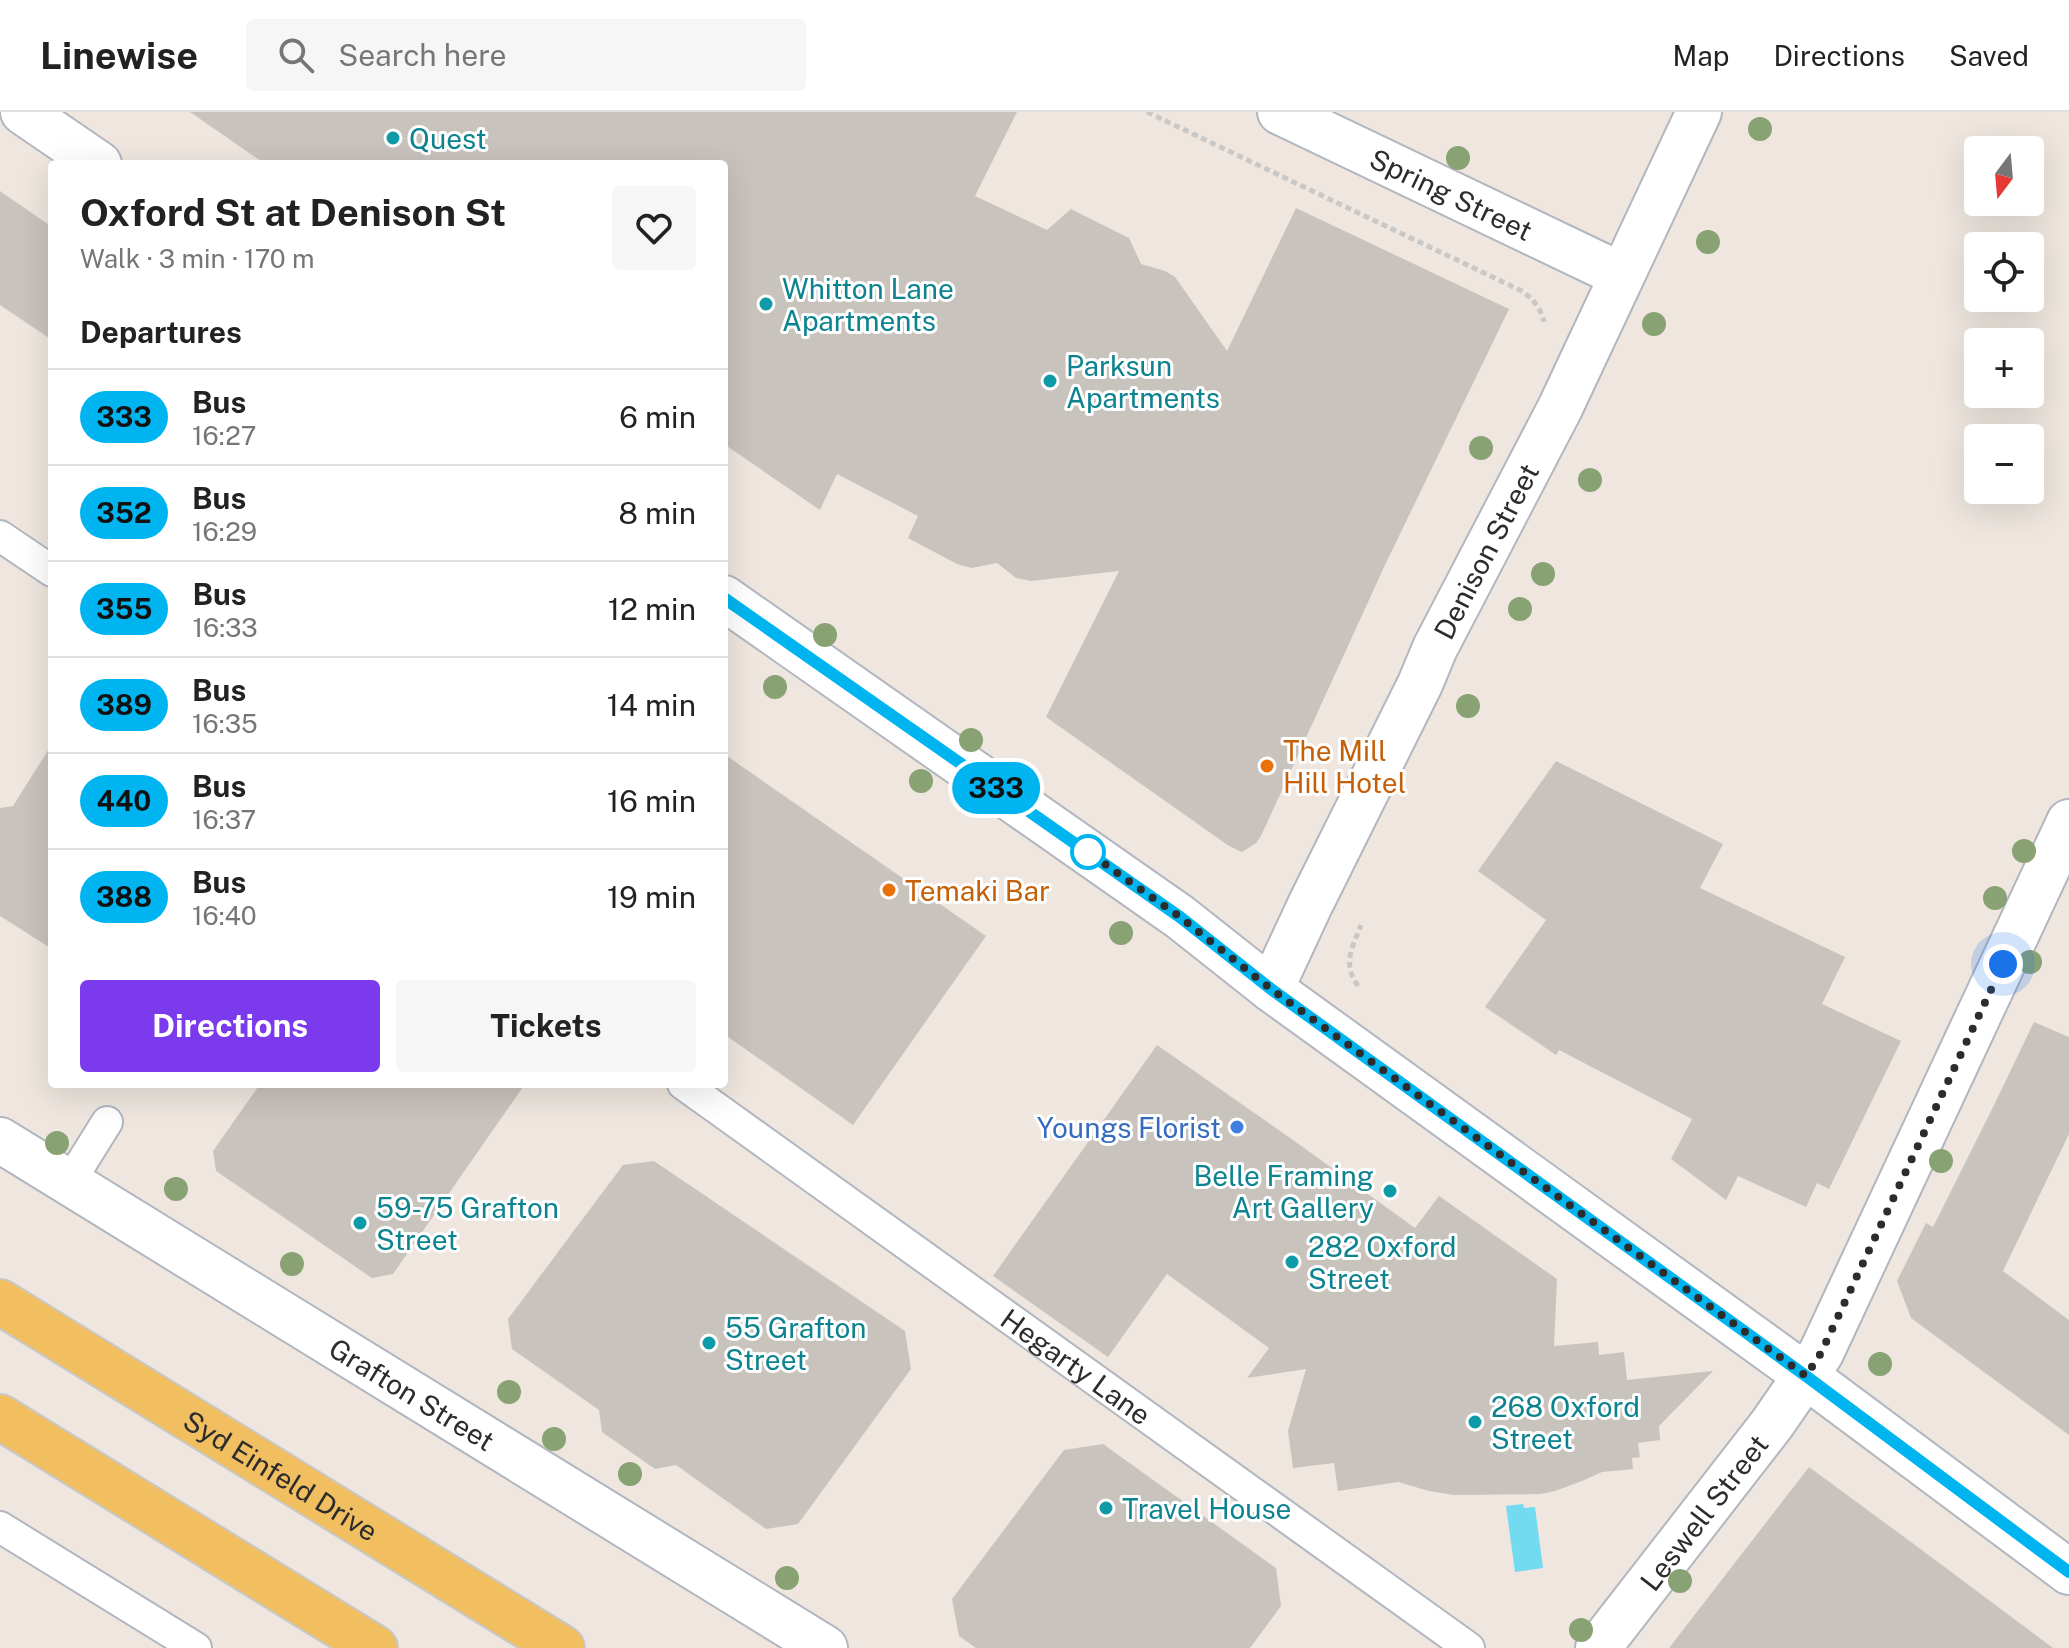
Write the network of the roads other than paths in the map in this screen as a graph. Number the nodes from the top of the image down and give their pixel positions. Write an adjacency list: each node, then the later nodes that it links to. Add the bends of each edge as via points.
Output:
1 (23, 112): 4 (street)
2 (1280, 112): 5 (street, Spring Street)
3 (1699, 112): 5 (street, Denison Street)
4 (93, 160)
5 (1621, 275): 10 (street, Denison Street)
6 (0, 536): 7 (lane)
7 (48, 568)
8 (728, 601): 10 (street, via 1180,917)
9 (2069, 822): 16 (street, Leswell Street)
10 (1271, 989): 16 (street)
11 (689, 1088): 24 (lane, Hegarty Lane)
12 (107, 1122): 14 (lane)
13 (0, 1140): 14 (street, Grafton Street)
14 (69, 1183): 23 (street, Grafton Street)
15 (0, 1302): 22 (main road, Syd Einfeld Drive)
16 (1806, 1376): 19 (street); 25 (street, Leswell Street)
17 (0, 1417): 21 (main road)
18 (0, 1527): 20 (lane)
19 (2069, 1572)
20 (196, 1648)
21 (375, 1648)
22 (562, 1648)
23 (825, 1648)
24 (1469, 1648)
25 (1598, 1648)

